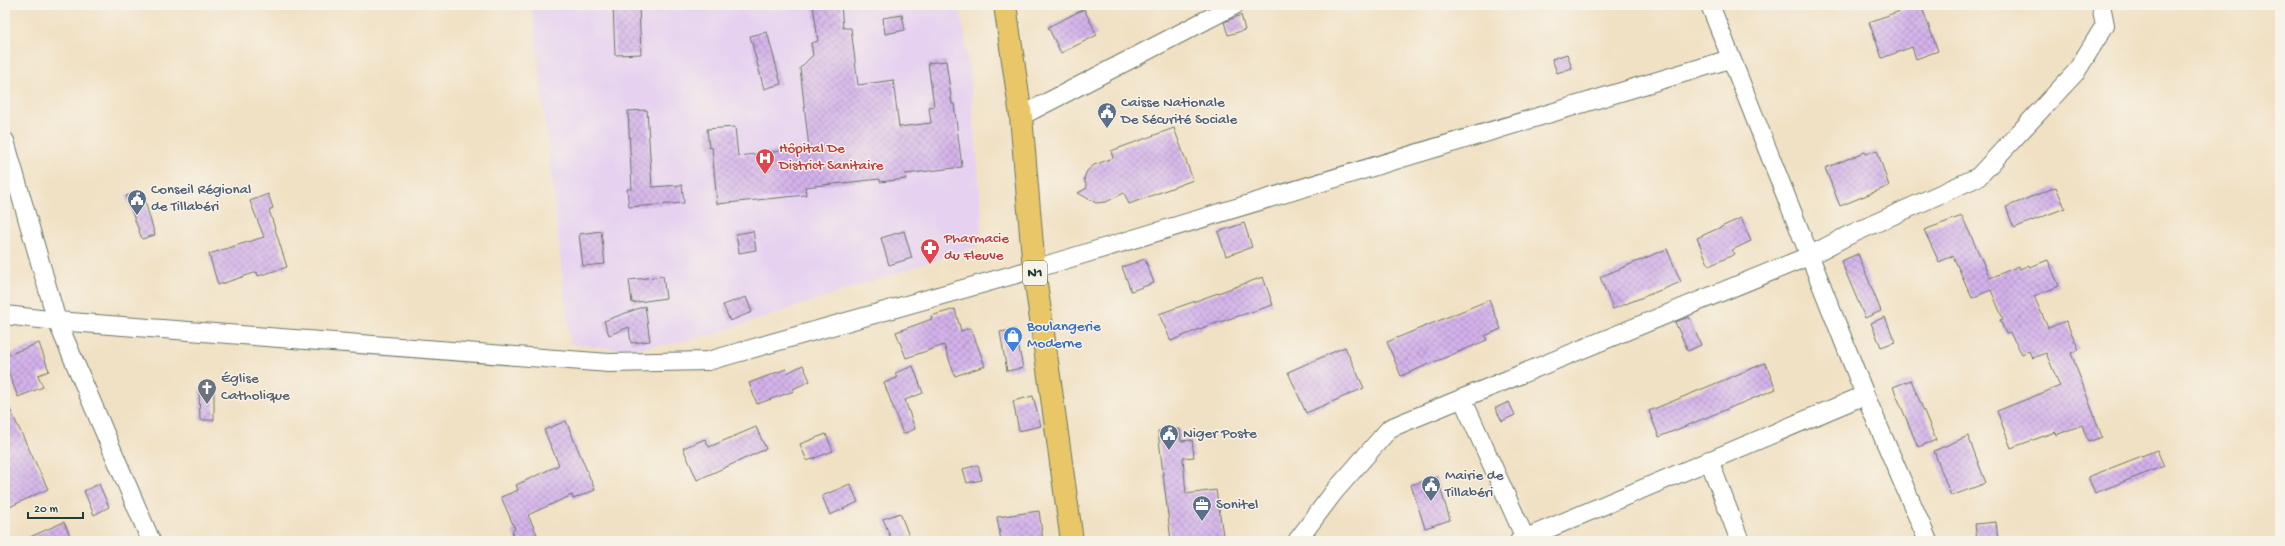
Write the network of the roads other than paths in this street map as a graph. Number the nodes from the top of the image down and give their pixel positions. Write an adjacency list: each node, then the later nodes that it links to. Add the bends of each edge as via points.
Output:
1 (1005, 5): 6 (main road, N1)
2 (1235, 5): 6 (street)
3 (1710, 5): 5 (street)
4 (2101, 5): 8 (street, via 2105,24 2076,72 1978,177 1847,236)
5 (1730, 58): 8 (street); 9 (street)
6 (1021, 116): 9 (main road, N1)
7 (5, 141): 11 (street)
8 (1809, 256): 12 (street); 13 (street)
9 (1034, 269): 11 (street, via 708,361 608,363); 17 (main road, N1)
10 (5, 315): 11 (street)
11 (57, 322): 16 (street)
12 (1865, 395): 14 (street); 20 (street)
13 (1462, 398): 15 (street); 18 (street, via 1390,428 1334,492)
14 (1709, 460): 15 (street); 19 (street)
15 (1522, 540)
16 (151, 541)
17 (1072, 541)
18 (1297, 541)
19 (1740, 541)
20 (1928, 541)

